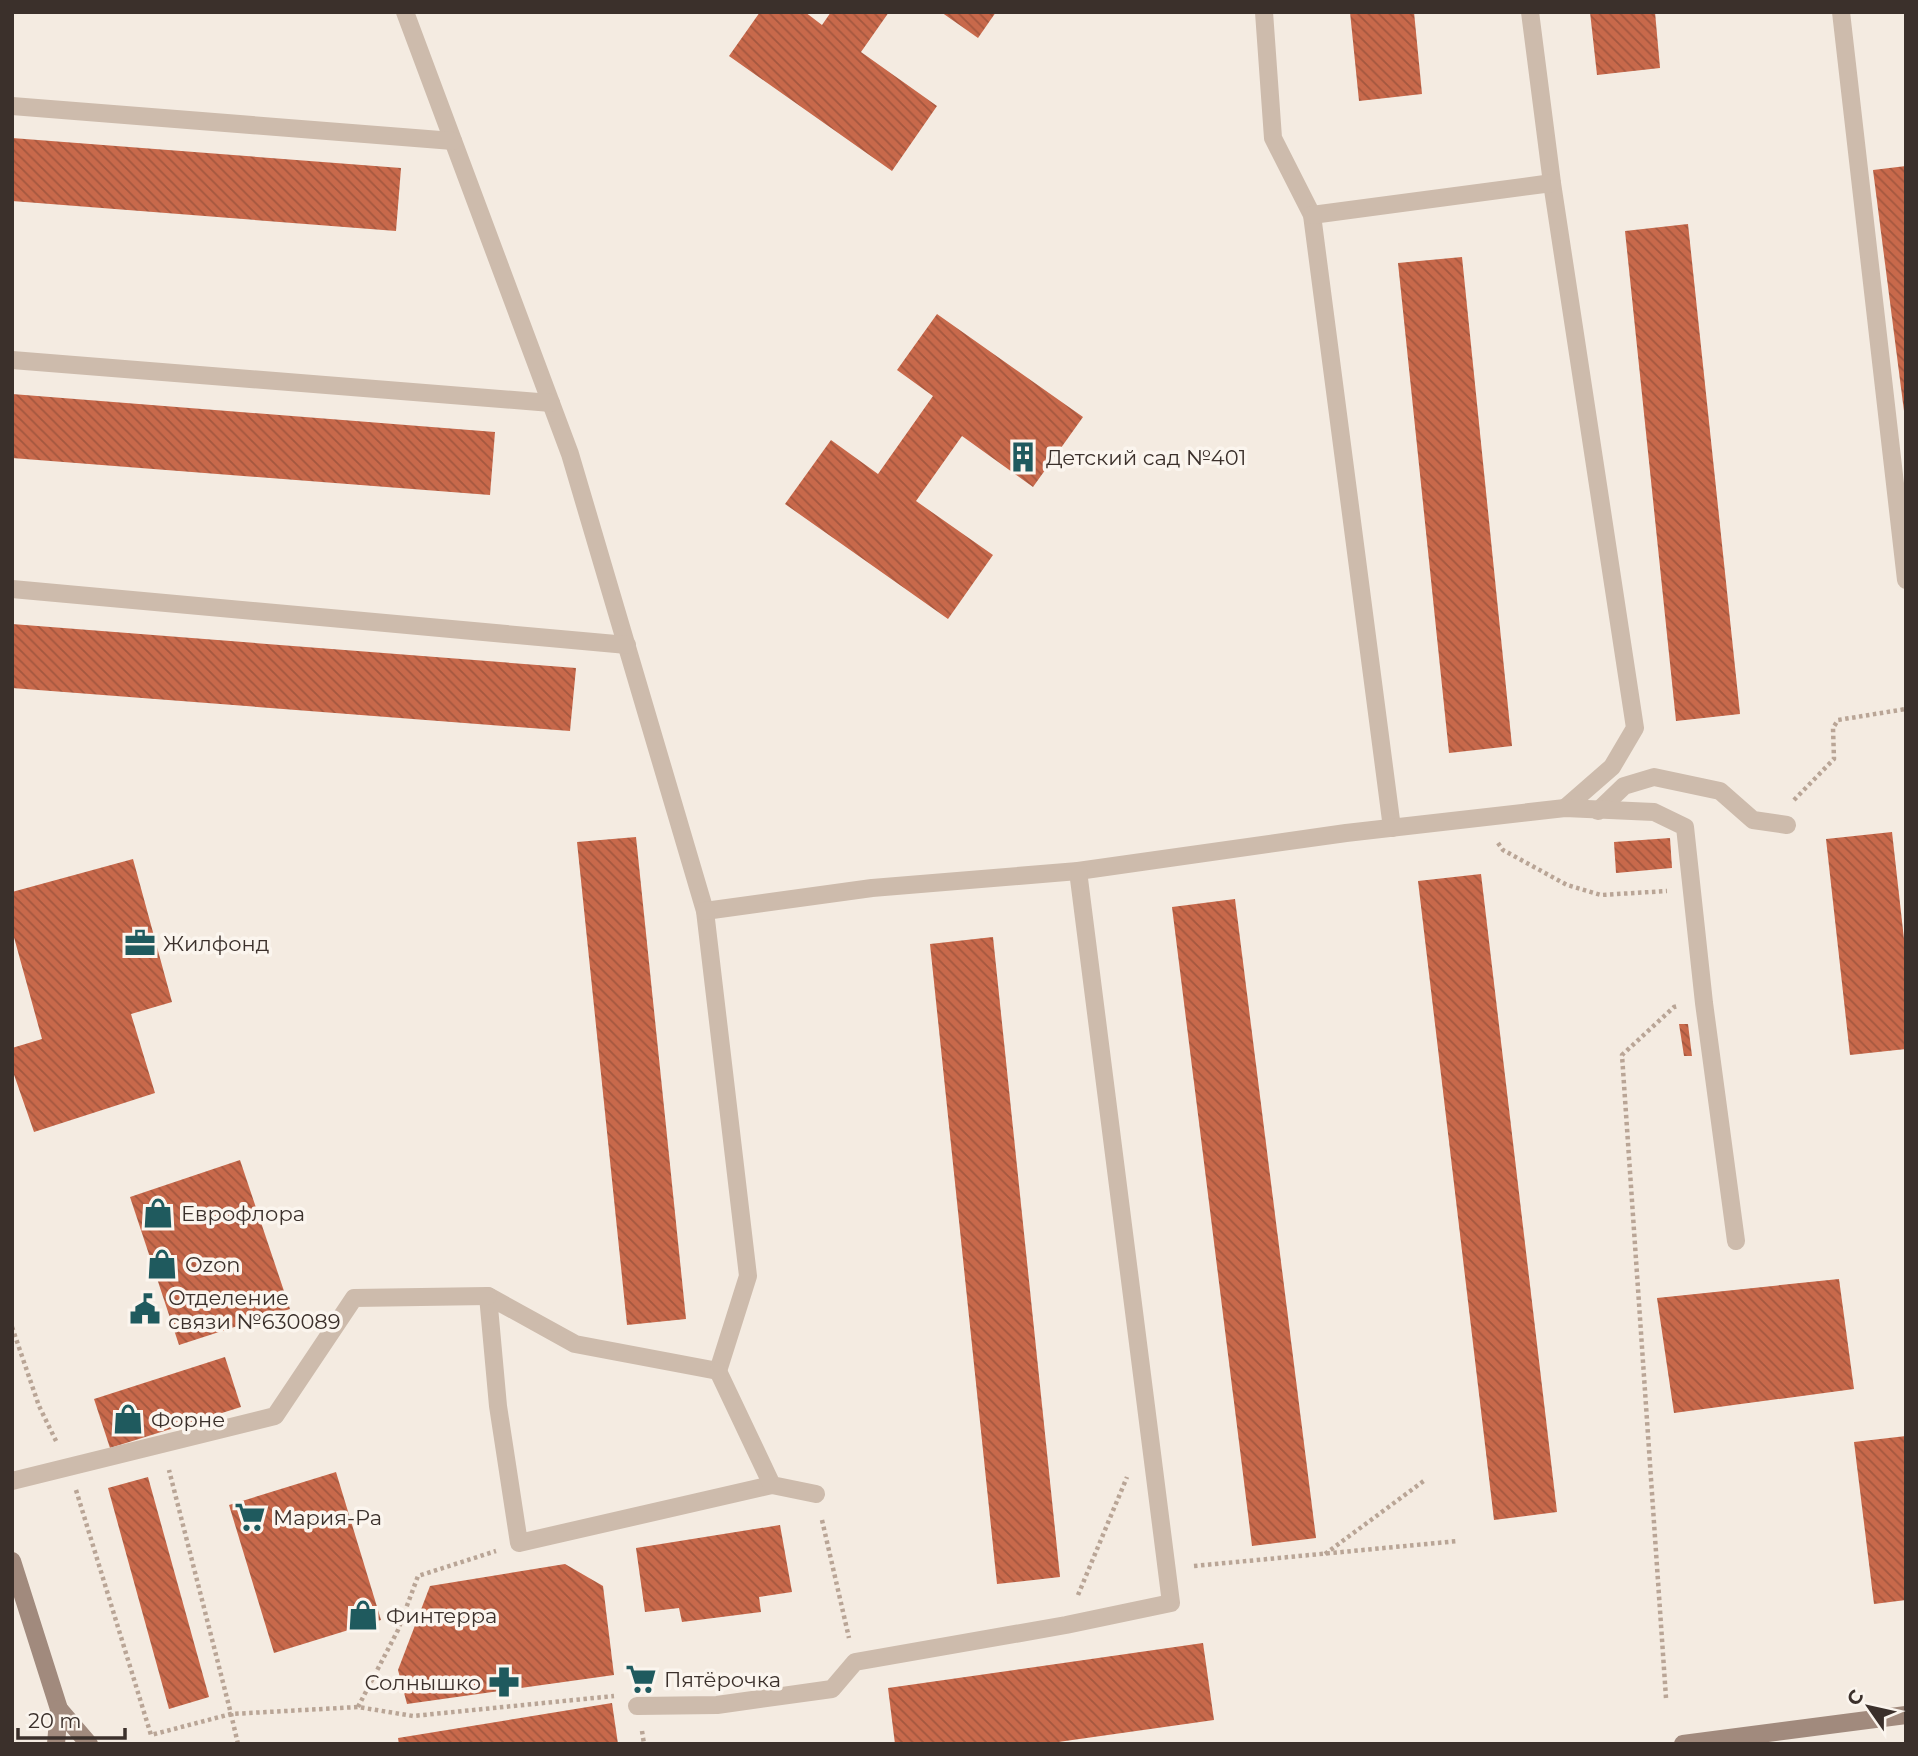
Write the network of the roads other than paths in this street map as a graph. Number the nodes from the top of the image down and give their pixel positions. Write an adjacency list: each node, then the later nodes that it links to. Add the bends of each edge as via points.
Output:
1 (405, 12): 6 (street)
2 (1264, 12): 8 (street, via 1273,138)
3 (1530, 12): 7 (street)
4 (1841, 12): 11 (street)
5 (12, 106): 6 (street)
6 (453, 141): 10 (street)
7 (1552, 183): 8 (street); 14 (street, via 1635,728 1612,767)
8 (1312, 215): 17 (street)
9 (12, 360): 10 (street)
10 (551, 403): 13 (street)
11 (1906, 580)
12 (12, 589): 13 (street)
13 (627, 645): 19 (street)
14 (1565, 808): 15 (street); 17 (street)
15 (1598, 811): 16 (street, via 1624,786 1654,777 1720,790 1753,821); 20 (street, via 1654,812 1685,827)
16 (1781, 824)
17 (1392, 828): 18 (street)
18 (1078, 871): 19 (street, via 872,888); 27 (street, via 1171,1603 855,1662 832,1689 717,1705)
19 (705, 911): 22 (street, via 748,1276)
20 (1736, 1241)
21 (488, 1296): 22 (street, via 575,1344); 23 (street, via 354,1297 275,1416); 24 (street, via 498,1406 519,1543)
22 (718, 1371): 24 (street)
23 (12, 1481)
24 (772, 1485): 25 (street)
25 (816, 1494)
26 (12, 1561): 28 (main road)
27 (637, 1706)
28 (59, 1709): 30 (main road); 31 (main road)
29 (1906, 1715): 32 (main road)
30 (56, 1744)
31 (89, 1744)
32 (1683, 1744)

